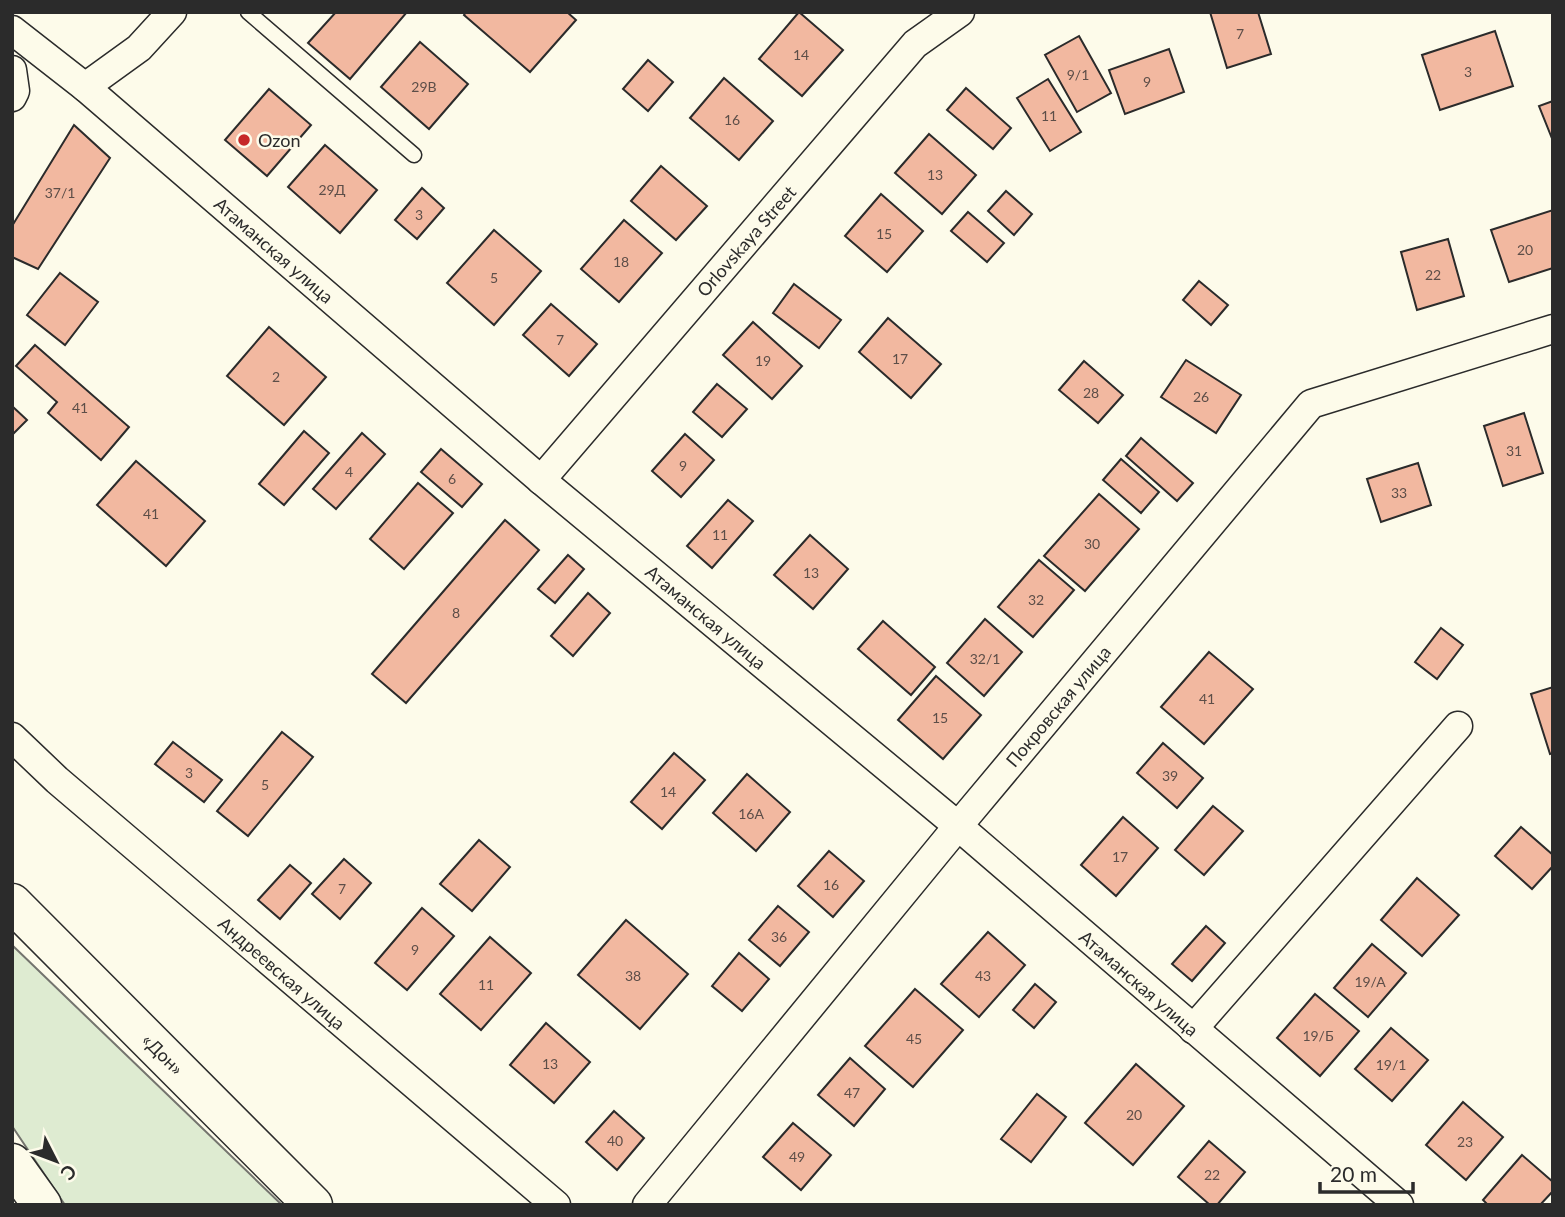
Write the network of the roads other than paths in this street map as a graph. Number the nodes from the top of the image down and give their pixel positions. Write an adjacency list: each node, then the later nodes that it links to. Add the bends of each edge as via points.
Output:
1 (172, 12): 6 (street, via 139,48)
2 (248, 12): 8 (lane)
3 (960, 12): 10 (street, Orlovskaya Street, via 915,44)
4 (12, 30): 6 (street, Атаманская улица)
5 (12, 70): 7 (street)
6 (85, 87): 10 (street, Атаманская улица)
7 (12, 97)
8 (414, 155)
9 (1553, 329): 13 (street, Покровская улица, via 1311,404)
10 (541, 480): 13 (street, Атаманская улица)
11 (1458, 726): 15 (street)
12 (12, 737): 19 (street, Андреевская улица, via 67,789)
13 (958, 826): 15 (street, Атаманская улица); 20 (street, Покровская улица)
14 (12, 903): 18 (highway, «Дон»)
15 (1193, 1029): 21 (street, Атаманская улица)
16 (12, 1163): 17 (highway)
17 (42, 1205)
18 (313, 1205)
19 (556, 1205)
20 (647, 1205)
21 (1399, 1205)

